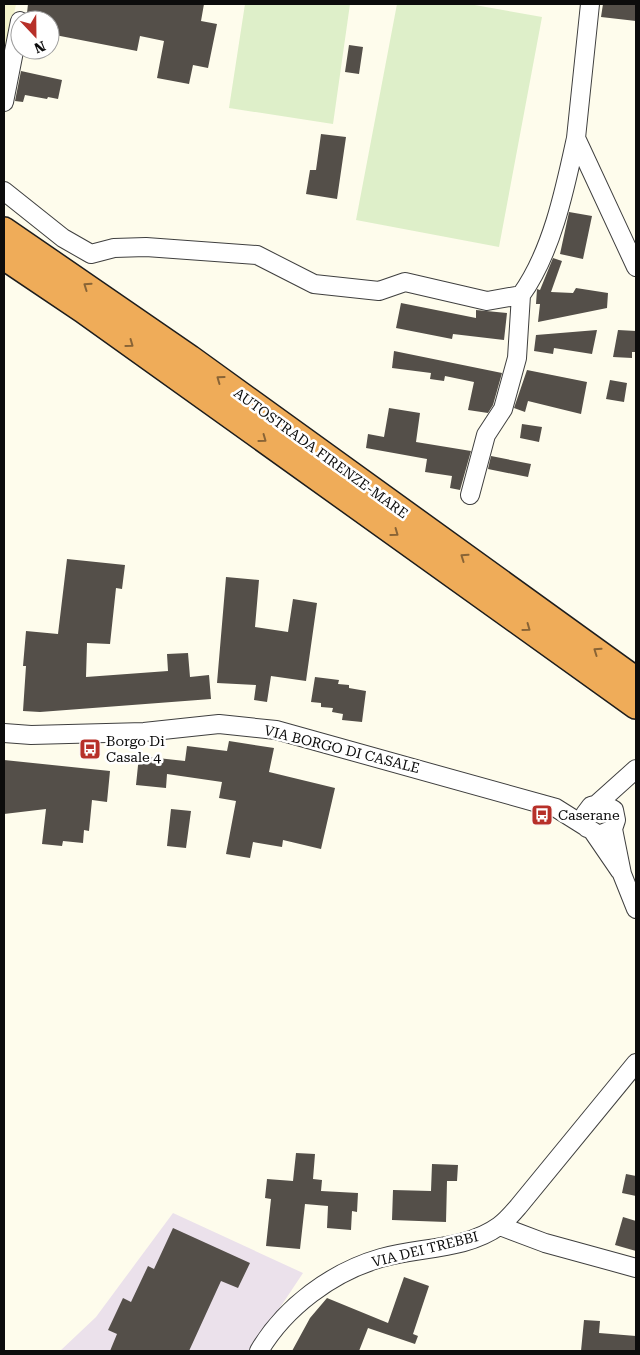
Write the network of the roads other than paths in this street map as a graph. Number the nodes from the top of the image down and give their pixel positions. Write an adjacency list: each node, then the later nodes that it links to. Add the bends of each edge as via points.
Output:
1 (590, 4): 4 (street)
2 (12, 60): 3 (street)
3 (4, 102)
4 (576, 138): 8 (street); 9 (street, via 564,193 535,276)
5 (4, 191): 9 (street, via 63,238 92,254 114,248 146,246 257,255 314,284 379,290 405,282 488,301)
6 (4, 230): 11 (highway, AUTOSTRADA FIRENZE-MARE, one-way to 6, via 190,358)
7 (4, 257): 11 (highway, AUTOSTRADA FIRENZE-MARE, one-way to 11)
8 (636, 267)
9 (521, 295): 10 (street, via 517,358 503,409 486,435)
10 (470, 496)
11 (633, 698)
12 (4, 733): 15 (street, VIA BORGO DI CASALE, via 144,732 219,724 276,730)
13 (636, 770): 14 (street); 16 (street)
14 (594, 805): 15 (street, VIA BORGO DI CASALE); 16 (street, via 610,807); 17 (street, via 584,819)
15 (556, 808): 17 (street, VIA BORGO DI CASALE)
16 (614, 822): 17 (street, via 604,835); 18 (street)
17 (590, 831): 18 (street)
18 (622, 874): 19 (street)
19 (636, 909)
20 (636, 1063): 21 (street, VIA DEI TREBBI)
21 (500, 1226): 22 (street, via 544,1243); 23 (street, VIA DEI TREBBI, via 468,1241 383,1257 349,1270 295,1308 268,1336)
22 (636, 1268)
23 (259, 1351)

